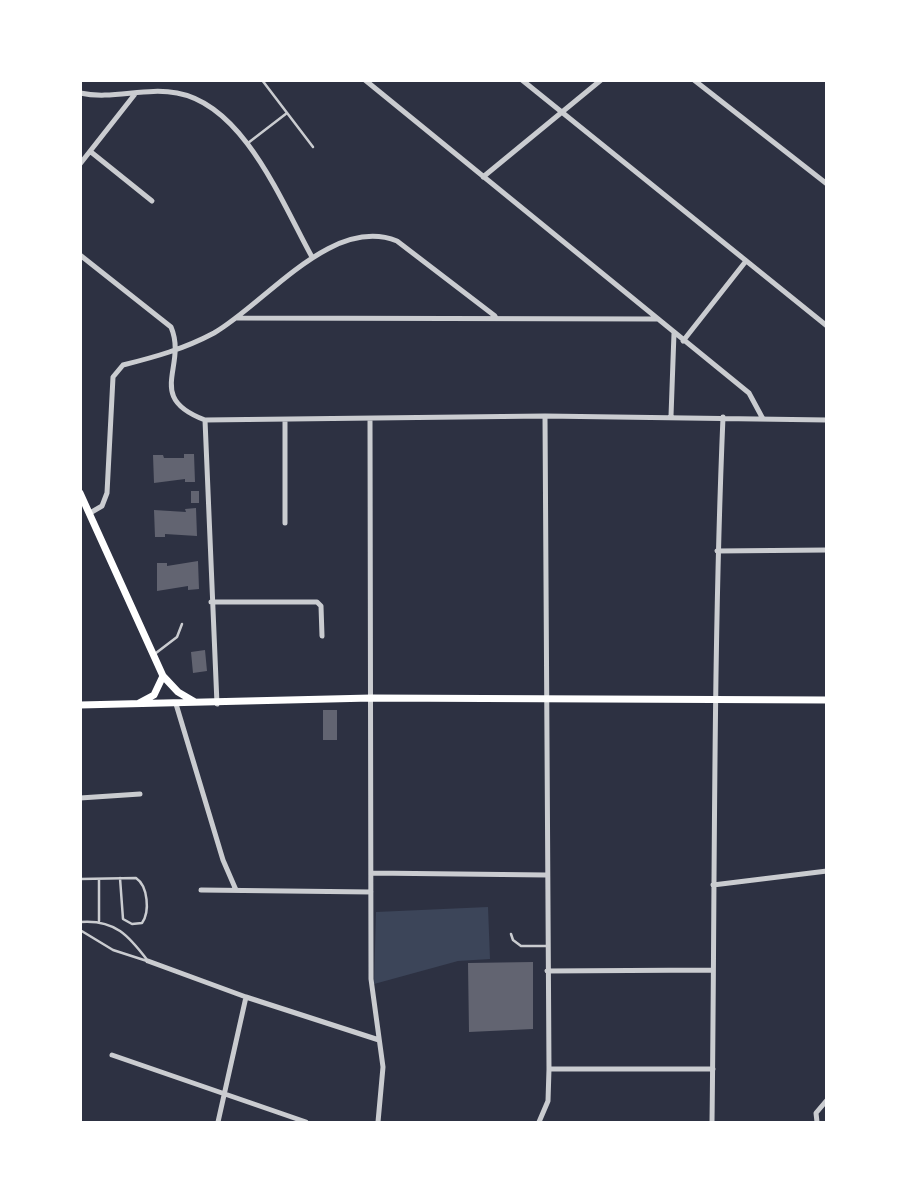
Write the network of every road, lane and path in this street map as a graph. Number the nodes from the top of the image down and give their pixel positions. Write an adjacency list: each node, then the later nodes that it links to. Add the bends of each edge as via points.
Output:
1 (262, 80): 9 (lane)
2 (365, 80): 14 (street)
3 (522, 80): 8 (street)
4 (601, 80): 8 (street)
5 (694, 80): 15 (street)
6 (80, 93): 7 (street)
7 (135, 94): 10 (street, via 159,91 195,98 223,113); 12 (street)
8 (561, 112): 14 (street); 19 (street)
9 (287, 113): 10 (lane); 11 (lane)
10 (247, 143): 18 (street)
11 (313, 147)
12 (91, 152): 13 (street); 16 (street)
13 (80, 164)
14 (483, 177): 22 (street)
15 (827, 184)
16 (152, 201)
17 (80, 255): 26 (street, via 165,321 173,334)
18 (312, 257): 20 (street, via 364,235 383,236); 21 (street)
19 (746, 261): 23 (street); 25 (street)
20 (495, 316): 21 (street); 22 (street)
21 (237, 318): 26 (street)
22 (658, 319): 24 (street)
23 (827, 326)
24 (674, 333): 25 (street); 28 (street)
25 (683, 341): 31 (street, via 749,393)
26 (174, 353): 32 (street, via 171,384 177,404); 36 (street, via 117,370 107,493 102,506)
27 (545, 416): 28 (street); 30 (street); 46 (street)
28 (671, 416): 29 (street)
29 (723, 416): 31 (street); 39 (street)
30 (370, 419): 33 (street); 45 (street)
31 (763, 419): 34 (street)
32 (205, 420): 33 (street); 40 (street)
33 (285, 420): 37 (street)
34 (827, 420)
35 (80, 493): 36 (main road)
36 (90, 513): 43 (main road)
37 (285, 523)
38 (827, 550): 39 (street)
39 (717, 551): 48 (street)
40 (211, 602): 42 (street, via 317,602); 52 (street)
41 (182, 624): 43 (lane, via 177,637)
42 (322, 636)
43 (153, 655): 44 (main road)
44 (163, 676): 49 (main road, via 154,695); 51 (main road)
45 (371, 698): 46 (main road); 52 (main road); 57 (street)
46 (545, 698): 48 (main road); 58 (street)
47 (827, 700): 48 (main road)
48 (717, 702): 62 (street)
49 (136, 704): 50 (main road); 53 (main road)
50 (176, 704): 51 (main road); 64 (street)
51 (199, 704): 52 (main road)
52 (217, 704)
53 (80, 705)
54 (140, 794): 55 (street)
55 (80, 798)
56 (827, 872): 62 (street)
57 (371, 873): 58 (street); 65 (street)
58 (546, 875): 70 (street)
59 (120, 878): 59 (lane, via 123,919 142,923 146,916 144,884 136,878); 61 (lane)
60 (80, 879): 61 (lane)
61 (99, 879): 67 (lane)
62 (713, 885): 72 (street)
63 (201, 890): 64 (street)
64 (236, 890): 65 (street)
65 (371, 891): 75 (street, via 371,979)
66 (80, 922): 67 (lane)
67 (99, 922): 71 (lane, via 117,926)
68 (80, 930): 71 (lane, via 113,950)
69 (511, 934): 70 (lane, via 521,946)
70 (547, 946): 73 (street)
71 (148, 961): 74 (street)
72 (711, 970): 73 (street); 78 (street)
73 (547, 971): 77 (street)
74 (246, 997): 75 (street); 79 (street)
75 (379, 1040): 83 (street, via 383,1067)
76 (112, 1055): 79 (street)
77 (549, 1069): 78 (street); 84 (street, via 548,1101)
78 (713, 1069): 85 (street)
79 (223, 1095): 81 (street); 82 (street)
80 (827, 1100): 86 (street, via 816,1113)
81 (218, 1122)
82 (306, 1122)
83 (378, 1122)
84 (540, 1122)
85 (712, 1122)
86 (817, 1122)

